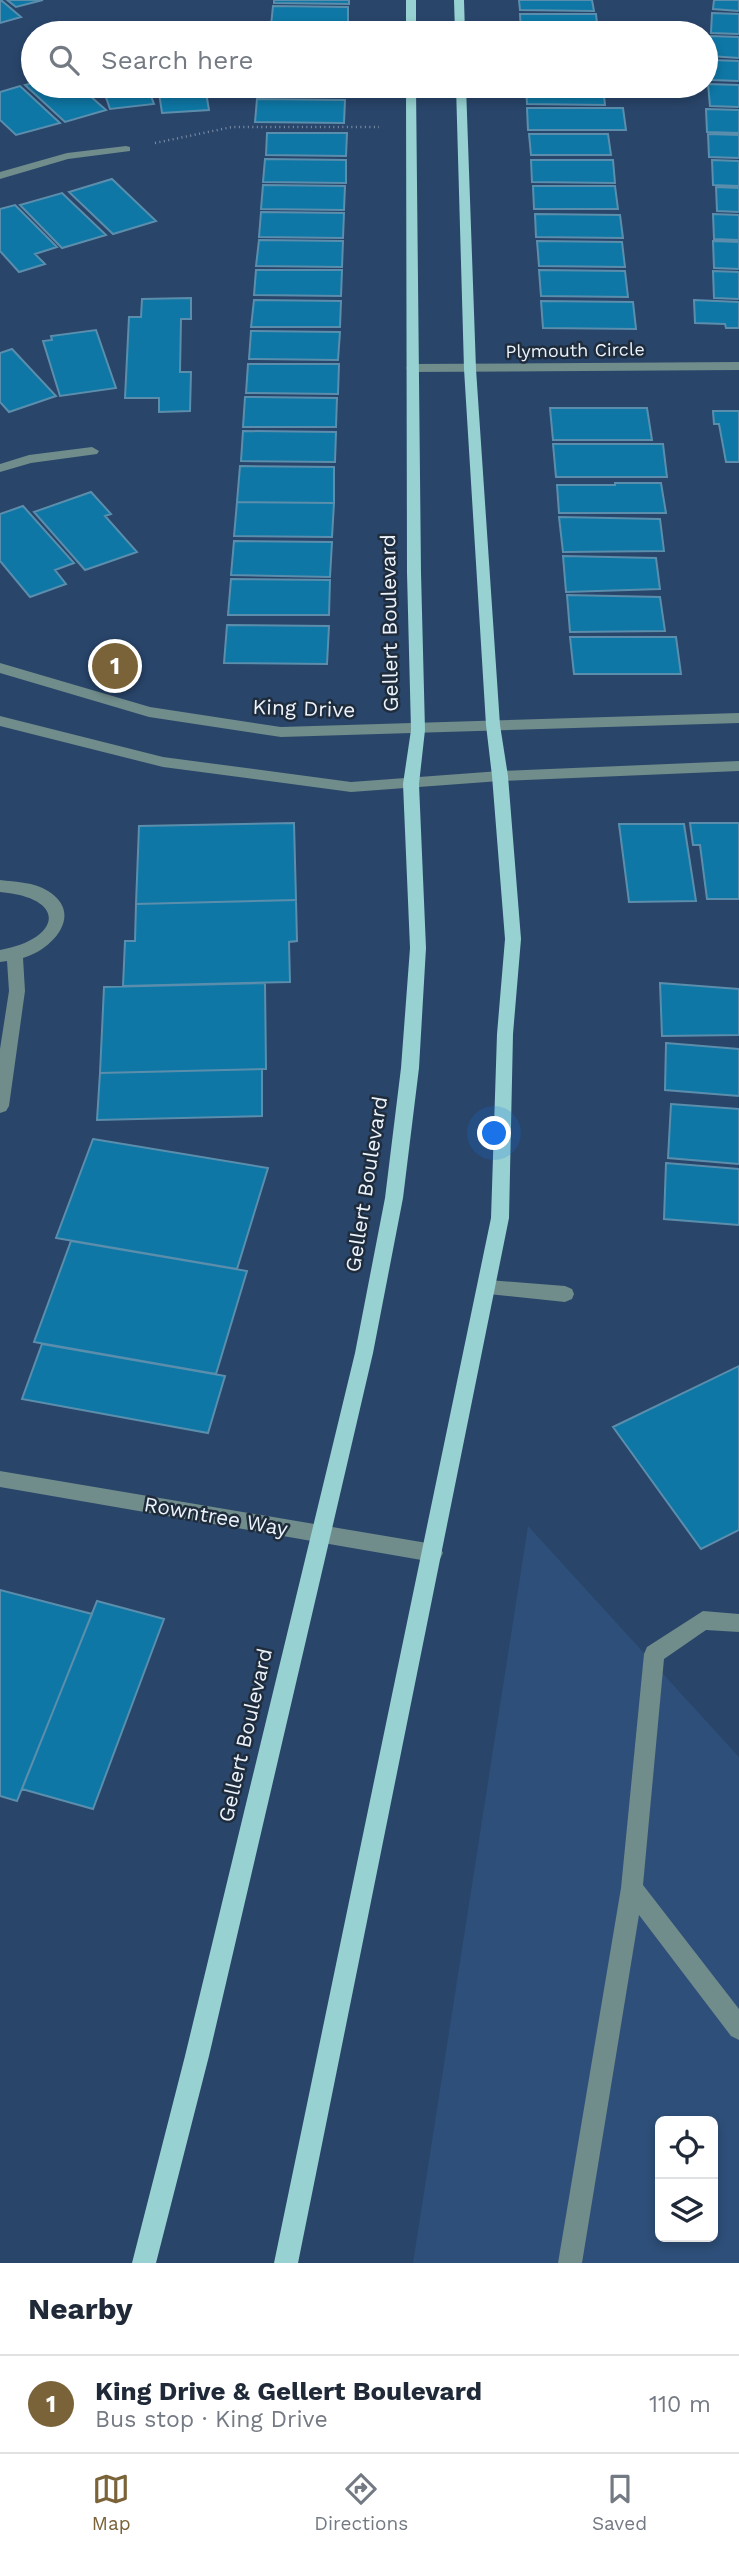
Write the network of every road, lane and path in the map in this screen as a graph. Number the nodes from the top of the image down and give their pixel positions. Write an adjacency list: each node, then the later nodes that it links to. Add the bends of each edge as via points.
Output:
1 (411, 0): 3 (main road)
2 (459, 0): 4 (main road)
3 (411, 21)
4 (460, 21)
5 (411, 98): 7 (main road, Gellert Boulevard)
6 (461, 98): 12 (main road)
7 (412, 127): 8 (path, via 232,127); 11 (main road, Gellert Boulevard)
8 (126, 149): 9 (street, via 67,156)
9 (0, 176)
10 (739, 366): 12 (street, Plymouth Circle)
11 (412, 368): 12 (street, Plymouth Circle); 19 (main road, Gellert Boulevard)
12 (470, 369): 18 (main road)
13 (92, 451): 14 (street, via 29,459)
14 (0, 468)
15 (0, 668): 19 (street, King Drive, via 149,712 254,728 281,732)
16 (739, 718): 18 (street, King Drive)
17 (0, 721): 22 (street, via 163,762 351,787)
18 (493, 725): 19 (street, King Drive); 21 (main road)
19 (418, 730): 22 (main road, Gellert Boulevard)
20 (739, 766): 21 (street)
21 (500, 776): 22 (street); 26 (main road, via 513,939 505,1034 500,1218)
22 (411, 784): 29 (main road, Gellert Boulevard, via 418,948 410,1068 394,1198 364,1353)
23 (0, 886): 24 (street, via 36,890 56,911 57,925 48,938 34,948)
24 (7, 955): 25 (street, via 17,991)
25 (0, 1106)
26 (488, 1287): 27 (street); 30 (main road)
27 (565, 1294)
28 (0, 1479): 29 (street, Rowntree Way)
29 (320, 1534): 30 (street, Rowntree Way); 34 (main road, Gellert Boulevard)
30 (433, 1553): 35 (main road)
31 (739, 1622): 32 (street, via 703,1620 654,1654)
32 (632, 1888): 33 (street); 36 (street)
33 (739, 2028)
34 (144, 2263)
35 (286, 2263)
36 (570, 2263)

